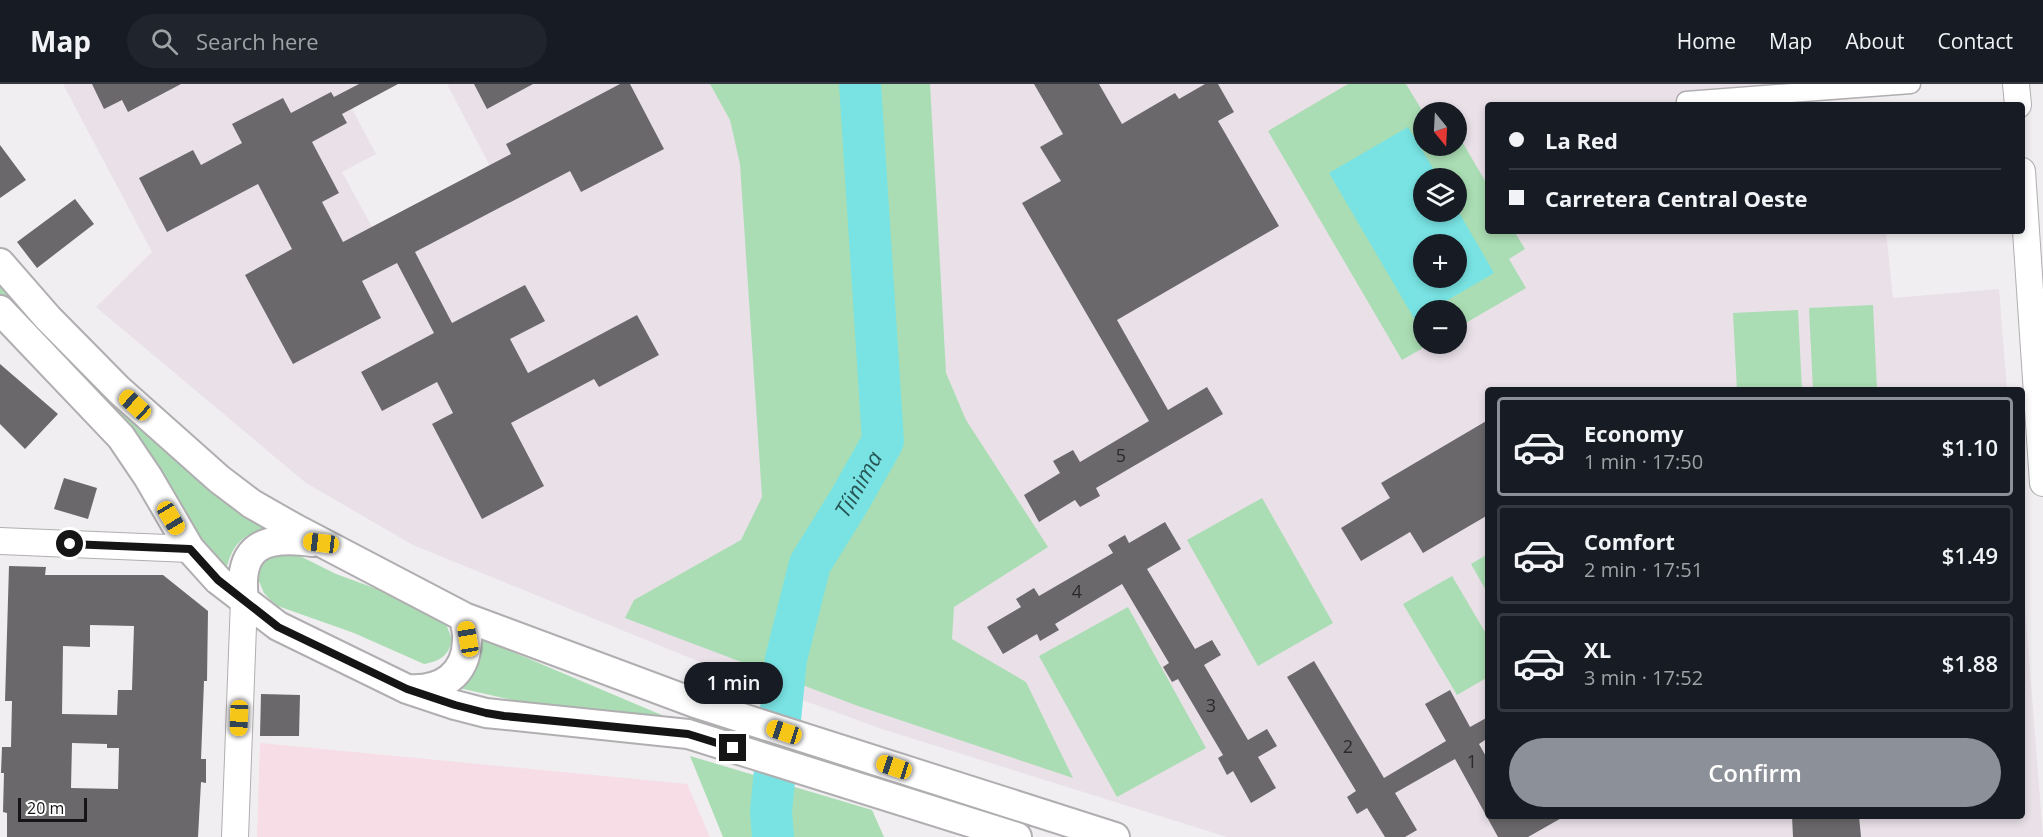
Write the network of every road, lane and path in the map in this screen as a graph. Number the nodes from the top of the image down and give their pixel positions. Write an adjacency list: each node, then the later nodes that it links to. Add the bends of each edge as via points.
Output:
1 (1911, 84): 3 (street)
2 (2016, 84): 4 (main road)
3 (1686, 101)
4 (2018, 102)
5 (2025, 209): 8 (main road)
6 (0, 263): 11 (main road, via 119,390 219,479 252,504)
7 (0, 310): 12 (main road, via 121,437)
8 (2041, 412): 9 (main road)
9 (2043, 483)
10 (0, 542): 12 (main road)
11 (321, 543): 13 (main road, via 289,539 260,545 243,569); 14 (main road)
12 (190, 549): 13 (main road, via 218,580)
13 (244, 600): 15 (main road, via 278,627); 16 (main road)
14 (464, 617): 15 (main road, via 466,657 457,672 443,684 425,690); 18 (main road, via 695,704)
15 (407, 689): 17 (main road, via 486,713 688,734)
16 (235, 837)
17 (1017, 837)
18 (1115, 837)

